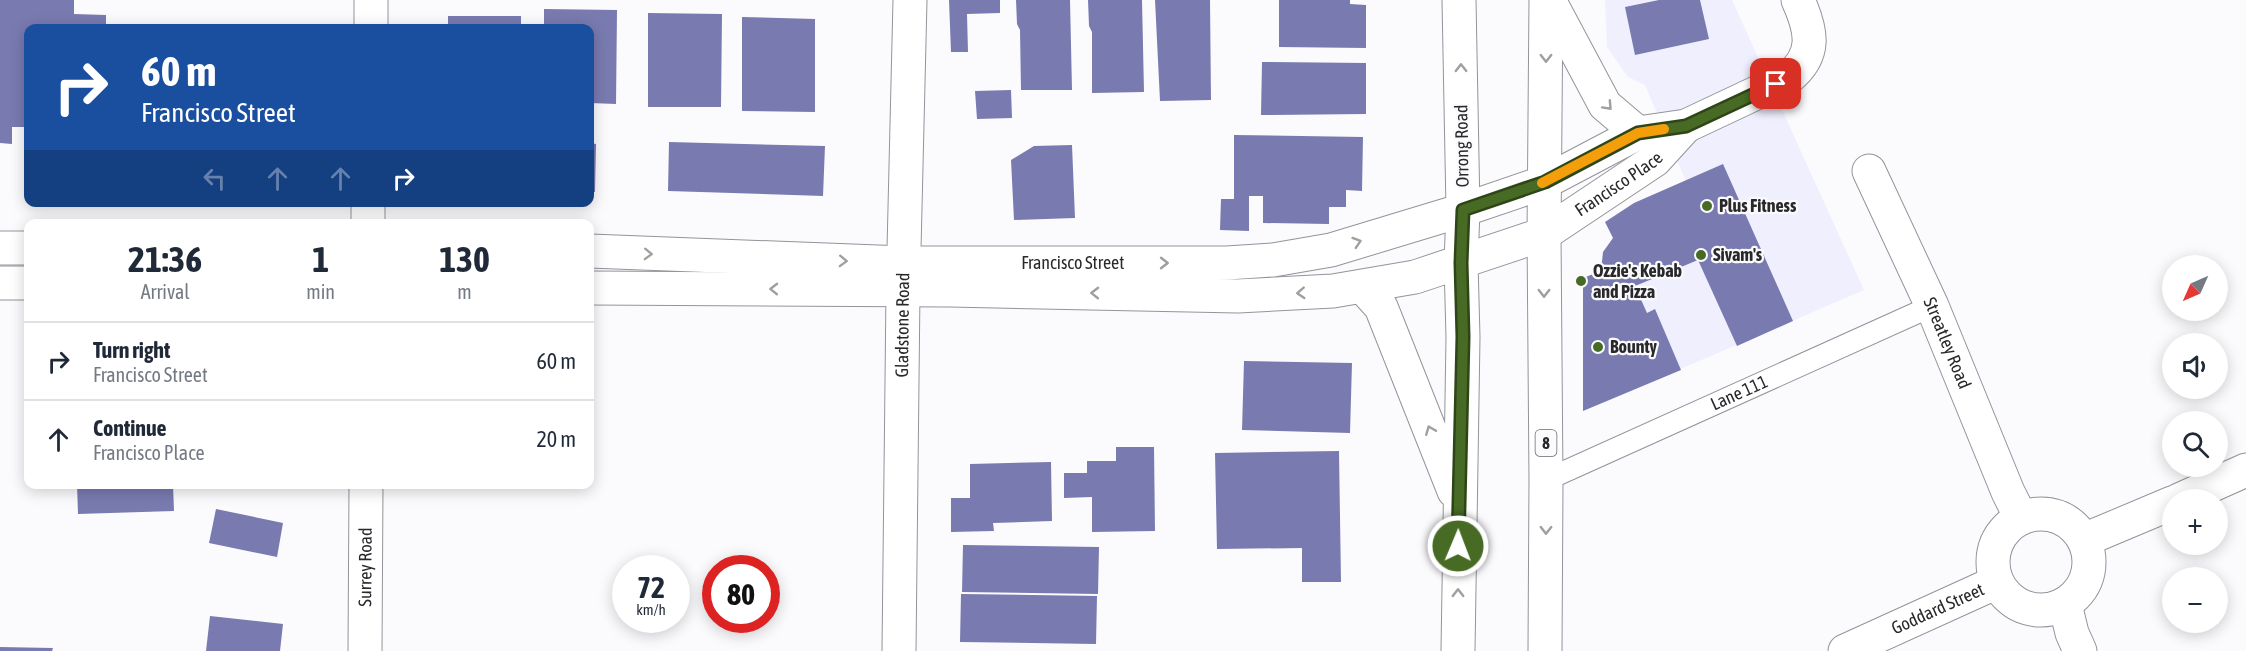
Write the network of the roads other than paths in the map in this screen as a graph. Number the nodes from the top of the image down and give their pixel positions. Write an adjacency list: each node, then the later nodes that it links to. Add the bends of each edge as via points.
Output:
1 (371, 0): 6 (main road)
2 (910, 0): 17 (main road, Gladstone Road)
3 (1459, 0): 11 (main road, Orrong Road, one-way to 3)
4 (1548, 0): 8 (main road, one-way to 8, via 1605,105); 10 (main road, 8, one-way to 10)
5 (1797, 0): 7 (main road, Francisco Place, via 1807,21 1809,38 1807,56 1799,70)
6 (371, 24)
7 (1686, 126): 8 (main road, Francisco Place); 12 (main road, Francisco Place, via 1655,160)
8 (1638, 133): 10 (main road, Francisco Place)
9 (1869, 171): 22 (main road, Streatley Road)
10 (1545, 182): 11 (main road, Francisco Street); 12 (main road, 8)
11 (1463, 210): 16 (main road, Orrong Road); 17 (main road, Francisco Street, one-way to 11, via 1273,260 1331,250)
12 (1544, 234): 16 (main road, Francisco Street); 24 (main road, 8, one-way to 24)
13 (0, 248): 14 (main road)
14 (24, 248)
15 (594, 251): 17 (main road, Francisco Street, one-way to 17)
16 (1461, 263): 20 (main road, Francisco Street, via 1414,278); 27 (main road, Orrong Road)
17 (903, 277): 20 (main road, Francisco Street, one-way to 17, via 1238,296); 21 (main road, Francisco Street, one-way to 21); 34 (main road, Gladstone Road)
18 (0, 283): 19 (main road)
19 (24, 283)
20 (1363, 287): 27 (main road, one-way to 20, via 1381,307)
21 (594, 288)
22 (1932, 306): 24 (lane, Lane 111); 29 (main road, Streatley Road)
23 (2246, 470): 26 (main road)
24 (1546, 480): 36 (main road, 8, one-way to 36)
25 (366, 489): 33 (main road, Surrey Road)
26 (2204, 489)
27 (1459, 504): 35 (main road, Orrong Road, one-way to 27)
28 (2162, 507): 30 (main road)
29 (2021, 518): 30 (main road, via 2039,513 2053,515 2076,528); 31 (main road, via 2002,534 1995,548)
30 (2084, 540): 32 (main road, via 2089,554 2085,582)
31 (1997, 582): 32 (main road, via 2004,593 2032,609); 37 (main road, Goddard Street)
32 (2065, 604): 38 (main road)
33 (365, 651)
34 (899, 651)
35 (1458, 651)
36 (1545, 651)
37 (1845, 651)
38 (2080, 651)

